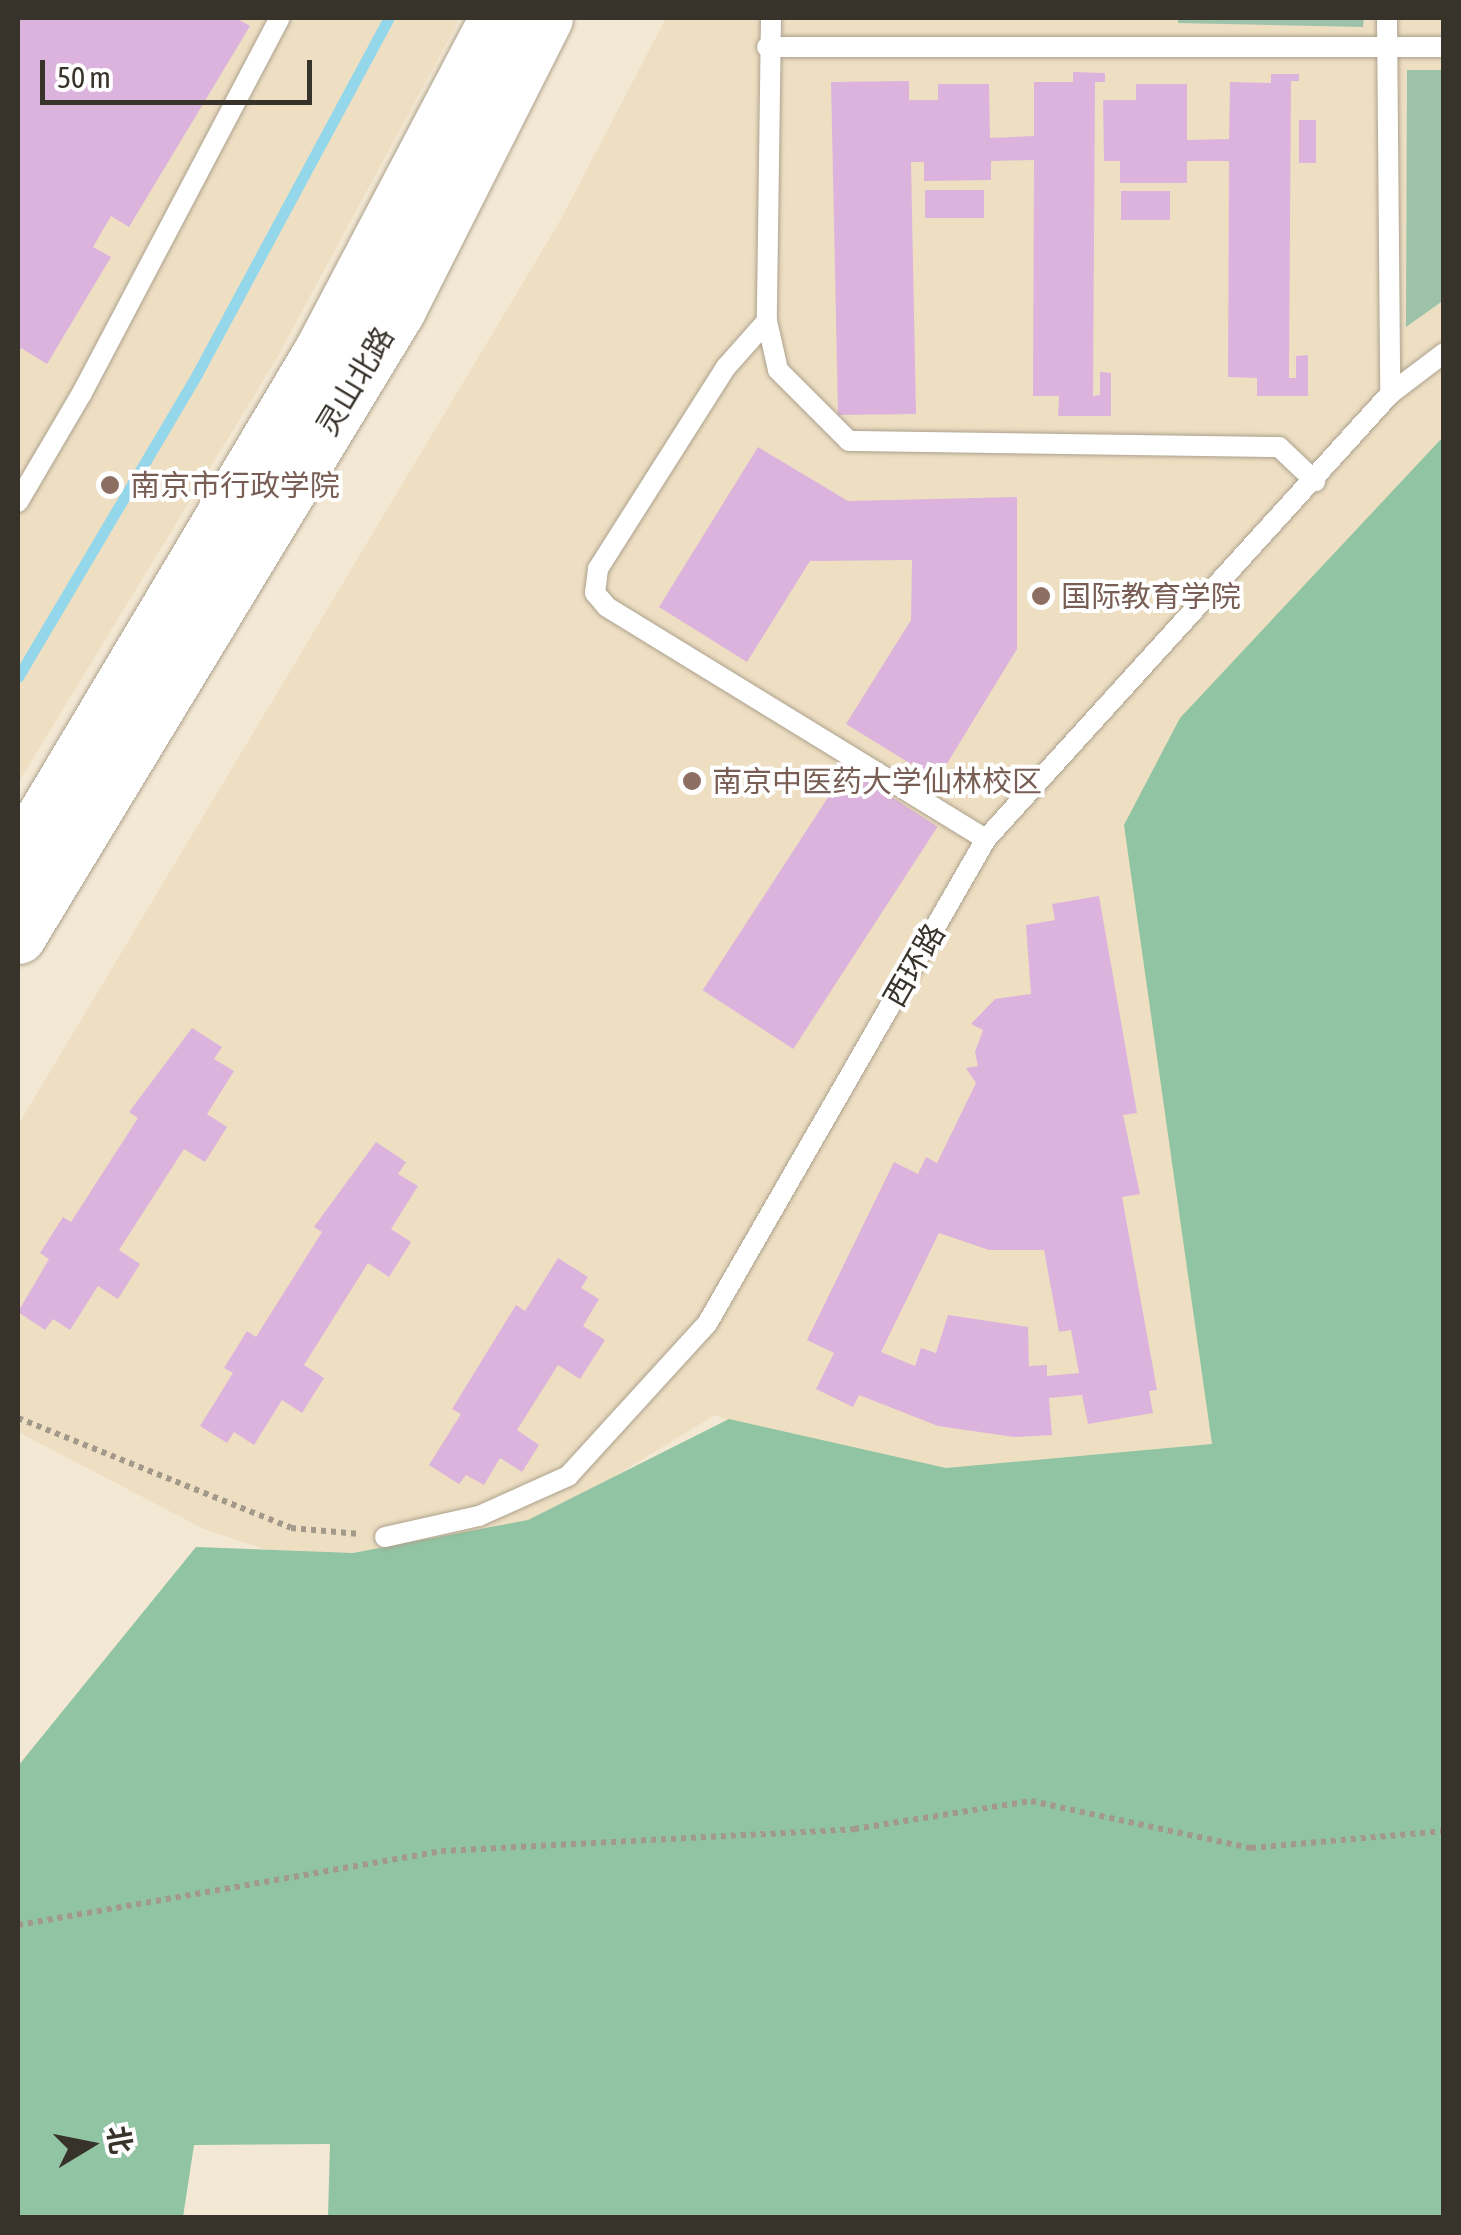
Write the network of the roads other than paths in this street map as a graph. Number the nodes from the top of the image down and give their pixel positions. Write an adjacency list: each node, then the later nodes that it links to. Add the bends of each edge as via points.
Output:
1 (280, 18): 13 (lane)
2 (497, 18): 15 (main road, 灵山北路, via 320,352)
3 (546, 18): 16 (main road, 灵山北路, via 398,311)
4 (771, 18): 6 (lane)
5 (1386, 18): 7 (lane)
6 (768, 46): 7 (lane); 9 (lane)
7 (1387, 46): 8 (lane); 11 (lane)
8 (1444, 47)
9 (768, 321): 12 (lane, via 778,370 849,441 1278,447); 14 (lane, via 726,367 598,569 595,592 607,607)
10 (1444, 353): 11 (lane, 西环路)
11 (1390, 394): 12 (lane, 西环路)
12 (1315, 481): 14 (lane, 西环路)
13 (18, 502)
14 (986, 838): 17 (lane, 西环路, via 708,1324 568,1476 478,1516)
15 (18, 860)
16 (18, 936)
17 (385, 1537)

